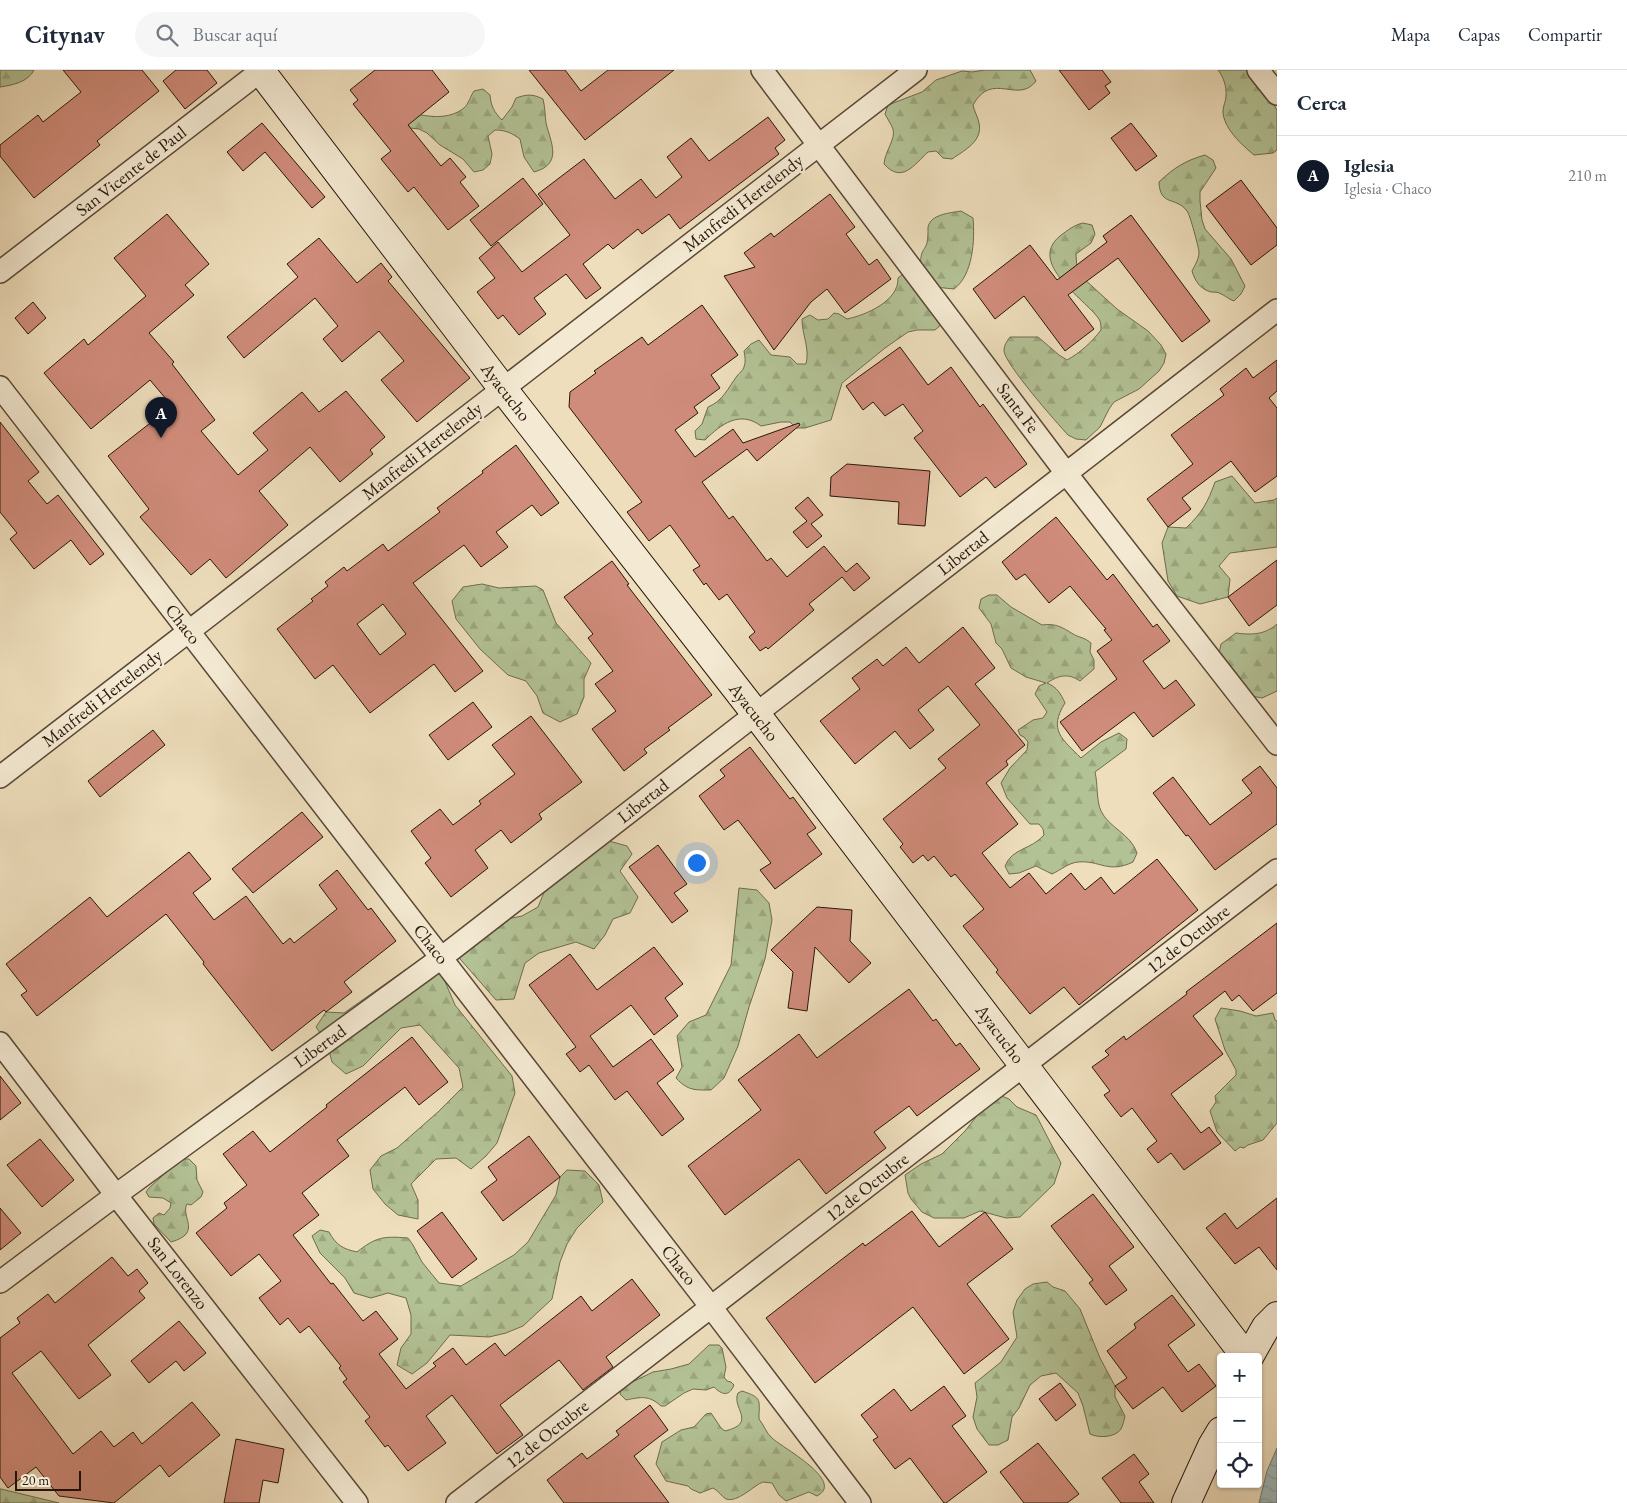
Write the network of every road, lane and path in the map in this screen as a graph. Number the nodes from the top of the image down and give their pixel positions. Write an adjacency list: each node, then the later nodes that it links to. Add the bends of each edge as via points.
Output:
1 (261, 70): 7 (street, San Vicente de Paul); 10 (street, Ayacucho)
2 (762, 70): 6 (street, Santa Fe)
3 (916, 70): 6 (street, Manfredi Hertelendy)
4 (1258, 70): 5 (street)
5 (1277, 94)
6 (819, 145): 10 (street, Manfredi Hertelendy); 11 (street, Santa Fe)
7 (0, 272)
8 (1277, 310): 11 (street, Libertad)
9 (0, 387): 12 (street, Chaco)
10 (503, 389): 12 (street, Manfredi Hertelendy); 13 (street, Ayacucho)
11 (1066, 473): 13 (street, Libertad); 14 (street, Santa Fe)
12 (189, 631): 15 (street, Manfredi Hertelendy); 17 (street, Chaco)
13 (756, 714): 17 (street, Libertad); 19 (street, Ayacucho)
14 (1277, 744)
15 (0, 777)
16 (1277, 870): 19 (street, 12 de Octubre)
17 (441, 958): 20 (street, Libertad); 22 (street, Chaco)
18 (0, 1043): 20 (street, San Lorenzo)
19 (1024, 1066): 22 (street, 12 de Octubre); 24 (street, Ayacucho)
20 (116, 1195): 21 (street, Libertad); 27 (street, San Lorenzo)
21 (0, 1282)
22 (712, 1307): 28 (street, 12 de Octubre); 29 (street, Chaco)
23 (1277, 1316): 25 (street)
24 (1244, 1353)
25 (1250, 1353)
26 (1217, 1438): 30 (street)
27 (357, 1503)
28 (458, 1503)
29 (860, 1503)
30 (1186, 1503)

